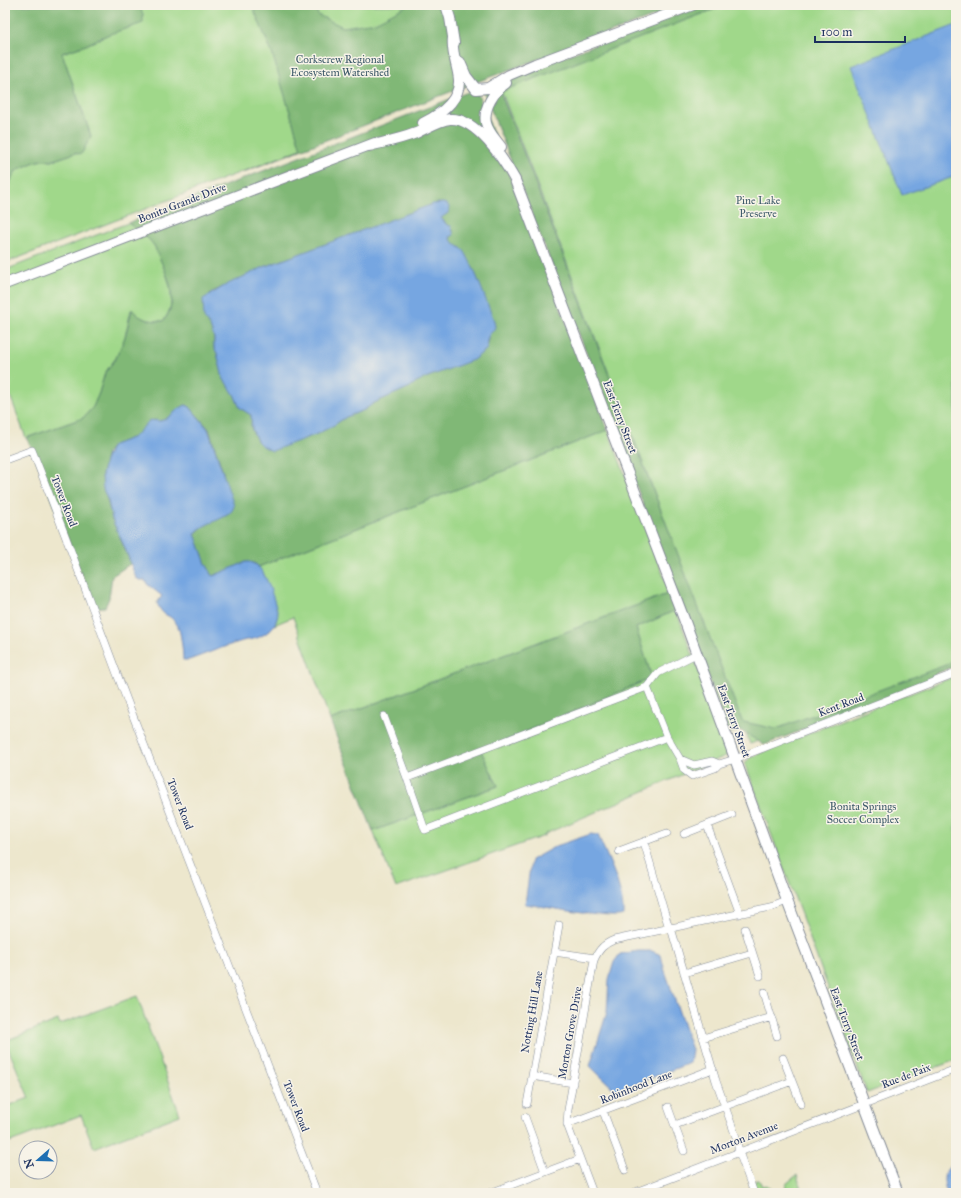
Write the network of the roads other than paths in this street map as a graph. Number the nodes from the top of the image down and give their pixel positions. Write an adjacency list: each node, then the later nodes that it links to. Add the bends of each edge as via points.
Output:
1 (446, 5): 3 (street)
2 (693, 5): 4 (street)
3 (453, 38): 5 (street, via 463,70); 6 (street, via 452,46 459,81)
4 (538, 63): 5 (street, via 509,75 488,88); 7 (street, via 530,71 502,85)
5 (476, 89): 6 (street, via 465,89); 7 (street, via 486,98)
6 (456, 94): 8 (street, via 453,101 454,111); 9 (street, Bonita Grande Drive, via 447,107 432,119)
7 (486, 109): 8 (street, via 478,120); 10 (street, East Terry Street, via 487,127 519,174)
8 (464, 121): 9 (street, Bonita Grande Drive, via 450,119 404,137); 10 (street, East Terry Street, via 482,135 508,167)
9 (369, 146): 11 (street, Bonita Grande Drive)
10 (545, 258): 13 (street, East Terry Street)
11 (5, 284)
12 (5, 460): 65 (street, Tower Road, via 32,450)
13 (696, 654): 15 (street, via 658,673); 19 (street, East Terry Street)
14 (956, 673): 19 (street, Kent Road)
15 (647, 687): 17 (street); 23 (street)
16 (384, 716): 23 (street)
17 (667, 737): 18 (street); 23 (street, via 425,830)
18 (680, 759): 20 (street); 22 (street)
19 (735, 759): 21 (street, Kent Road); 30 (street, East Terry Street)
20 (689, 762): 21 (street, via 694,765 712,761); 22 (street)
21 (719, 764): 22 (street, via 715,768 692,776)
22 (685, 771)
23 (407, 778)
24 (732, 815): 25 (street)
25 (707, 825): 27 (street); 31 (street)
26 (667, 833): 28 (street)
27 (684, 834)
28 (644, 842): 29 (street); 33 (street)
29 (619, 851)
30 (787, 901): 31 (street); 52 (street, East Terry Street)
31 (740, 914): 33 (street)
32 (559, 924): 35 (street, Notting Hill Lane)
33 (671, 928): 37 (street, via 614,940 602,947); 38 (street)
34 (745, 929): 36 (street)
35 (554, 952): 37 (street); 47 (street, Notting Hill Lane)
36 (752, 953): 38 (street); 39 (street)
37 (595, 958): 49 (street, Morton Grove Drive)
38 (684, 973): 43 (street)
39 (760, 976)
40 (764, 992): 41 (street)
41 (772, 1017): 42 (street); 43 (street)
42 (777, 1036)
43 (703, 1038): 45 (street)
44 (783, 1058): 48 (street)
45 (713, 1069): 54 (street); 55 (street, Robinhood Lane)
46 (956, 1069): 52 (street, Rue de Paix)
47 (532, 1076): 49 (street); 50 (street, Notting Hill Lane)
48 (792, 1081): 51 (street); 54 (street)
49 (572, 1083): 57 (street, Morton Grove Drive)
50 (527, 1104)
51 (801, 1104)
52 (864, 1104): 60 (street, Morton Avenue); 71 (street, East Terry Street)
53 (668, 1106): 58 (street)
54 (725, 1106): 58 (street); 60 (street)
55 (603, 1112): 57 (street, Robinhood Lane); 62 (street)
56 (525, 1117): 63 (street)
57 (567, 1124): 61 (street, Morton Grove Drive)
58 (675, 1125): 59 (street)
59 (684, 1151)
60 (739, 1152): 64 (street, Morton Avenue); 70 (street)
61 (580, 1159): 63 (street); 67 (street, Morton Grove Drive)
62 (625, 1170)
63 (545, 1172): 66 (street)
64 (653, 1185): 68 (street, Morton Avenue); 69 (street)
65 (317, 1193)
66 (490, 1193)
67 (593, 1193)
68 (633, 1193)
69 (656, 1193)
70 (754, 1193)
71 (898, 1193)

